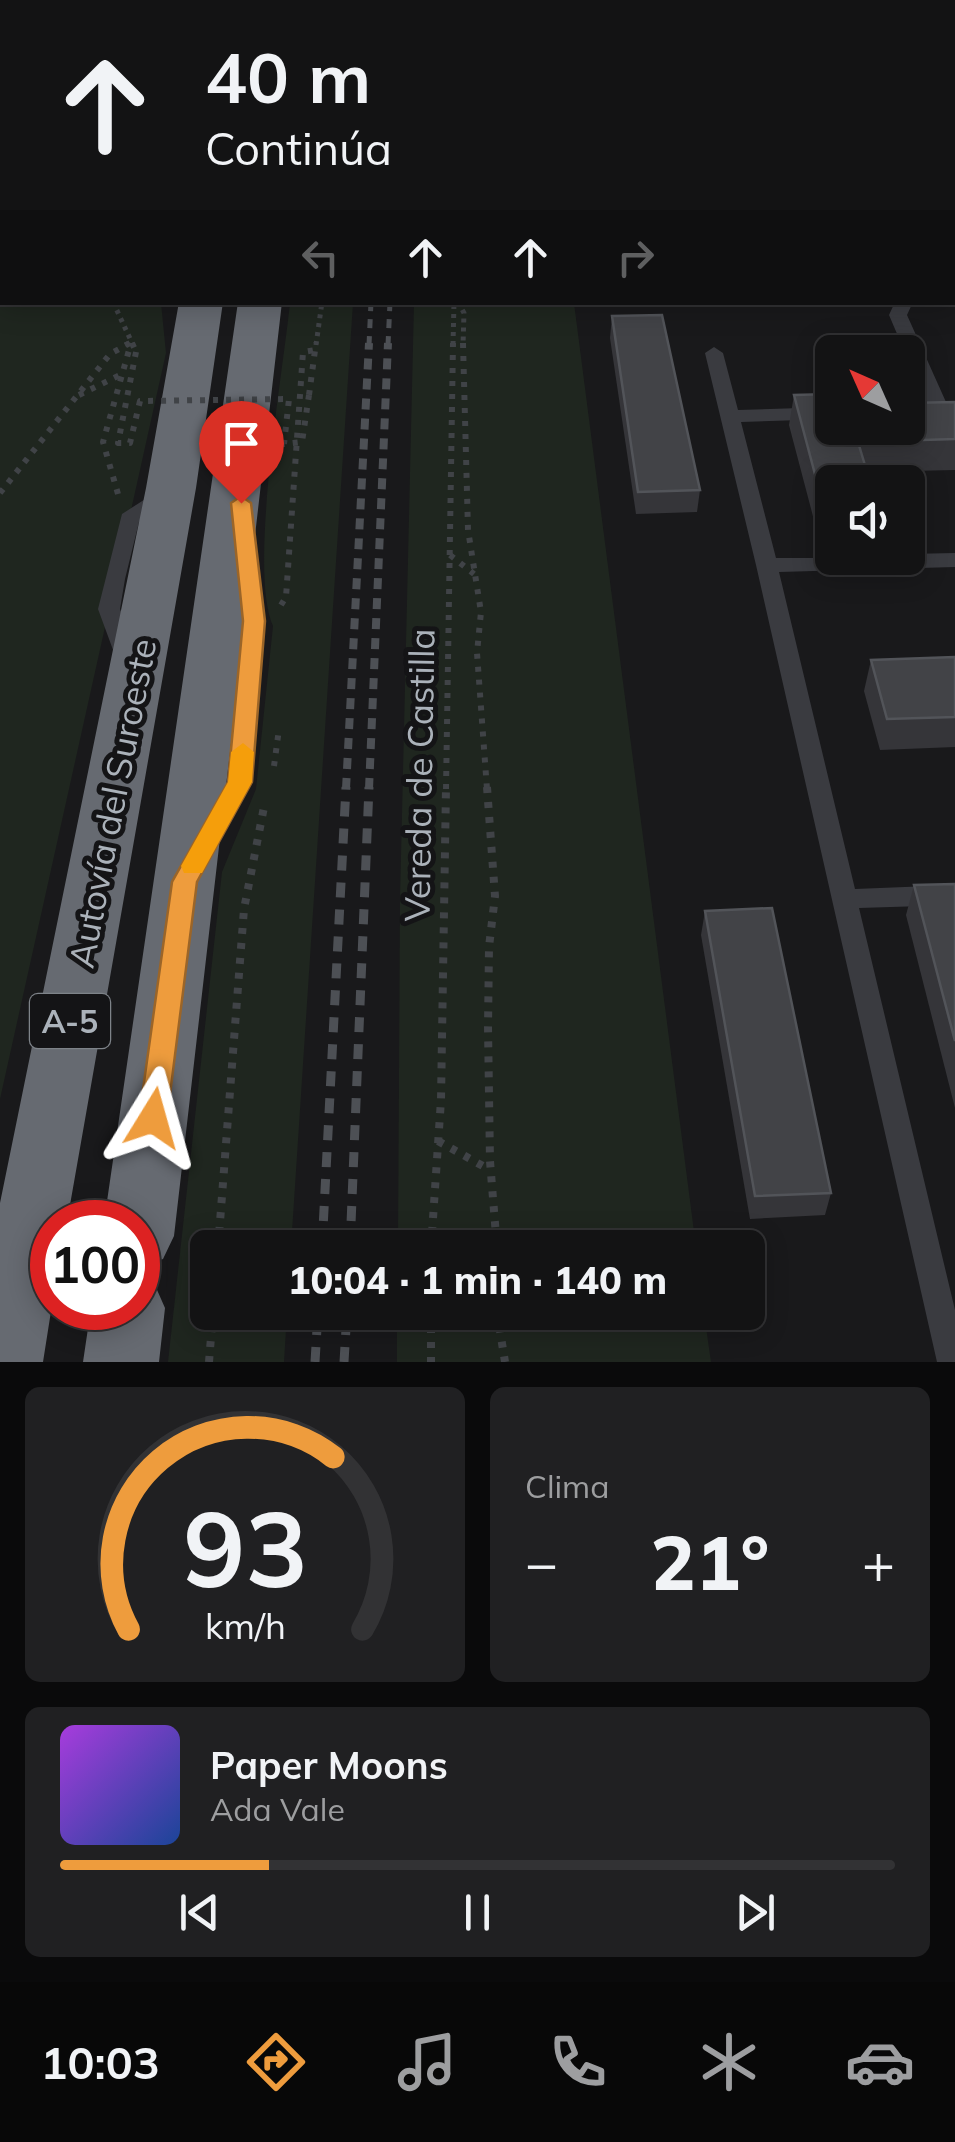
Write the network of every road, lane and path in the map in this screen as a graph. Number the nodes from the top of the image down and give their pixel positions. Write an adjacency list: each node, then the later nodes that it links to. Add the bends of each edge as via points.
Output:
1 (115, 305): 8 (path)
2 (322, 305): 9 (path)
3 (456, 305): 18 (path, Vereda de Castilla)
4 (458, 305): 21 (path, via 464,313 468,530)
5 (903, 305): 13 (lane, via 898,315)
6 (190, 310): 41 (highway, Autovía del Suroeste / A-5, via 171,488)
7 (269, 311): 32 (highway, Autovía del Suroeste / A-5, via 236,464)
8 (131, 342): 9 (path, bridge, via 136,352 118,443 130,444 140,401 289,399 284,444 302,442); 11 (path); 12 (path, via 110,354)
9 (315, 350): 22 (path, via 303,352)
10 (714, 353): 15 (lane)
11 (120, 375): 12 (path); 16 (path, via 103,442)
12 (78, 396): 17 (path)
13 (940, 411)
14 (815, 414): 15 (lane)
15 (730, 416): 20 (lane)
16 (119, 491)
17 (0, 493)
18 (450, 555): 21 (path); 30 (path, Vereda de Castilla)
19 (955, 560): 20 (lane)
20 (767, 565): 29 (lane)
21 (475, 575): 31 (path, via 495,896 489,963)
22 (286, 598): 23 (path); 24 (path)
23 (277, 611)
24 (285, 617)
25 (280, 716): 26 (path)
26 (273, 771)
27 (269, 784): 33 (path, via 244,909)
28 (955, 895): 29 (lane)
29 (846, 899): 36 (lane)
30 (438, 1142): 31 (path); 34 (path, Vereda de Castilla)
31 (491, 1170): 35 (path)
32 (143, 1200)
33 (219, 1230)
34 (432, 1230)
35 (496, 1230)
36 (942, 1260): 46 (lane)
37 (125, 1330): 42 (highway)
38 (212, 1330): 43 (path)
39 (431, 1330): 44 (path)
40 (500, 1330): 45 (path)
41 (5, 1362)
42 (121, 1362)
43 (209, 1362)
44 (431, 1362)
45 (504, 1362)
46 (952, 1362)

